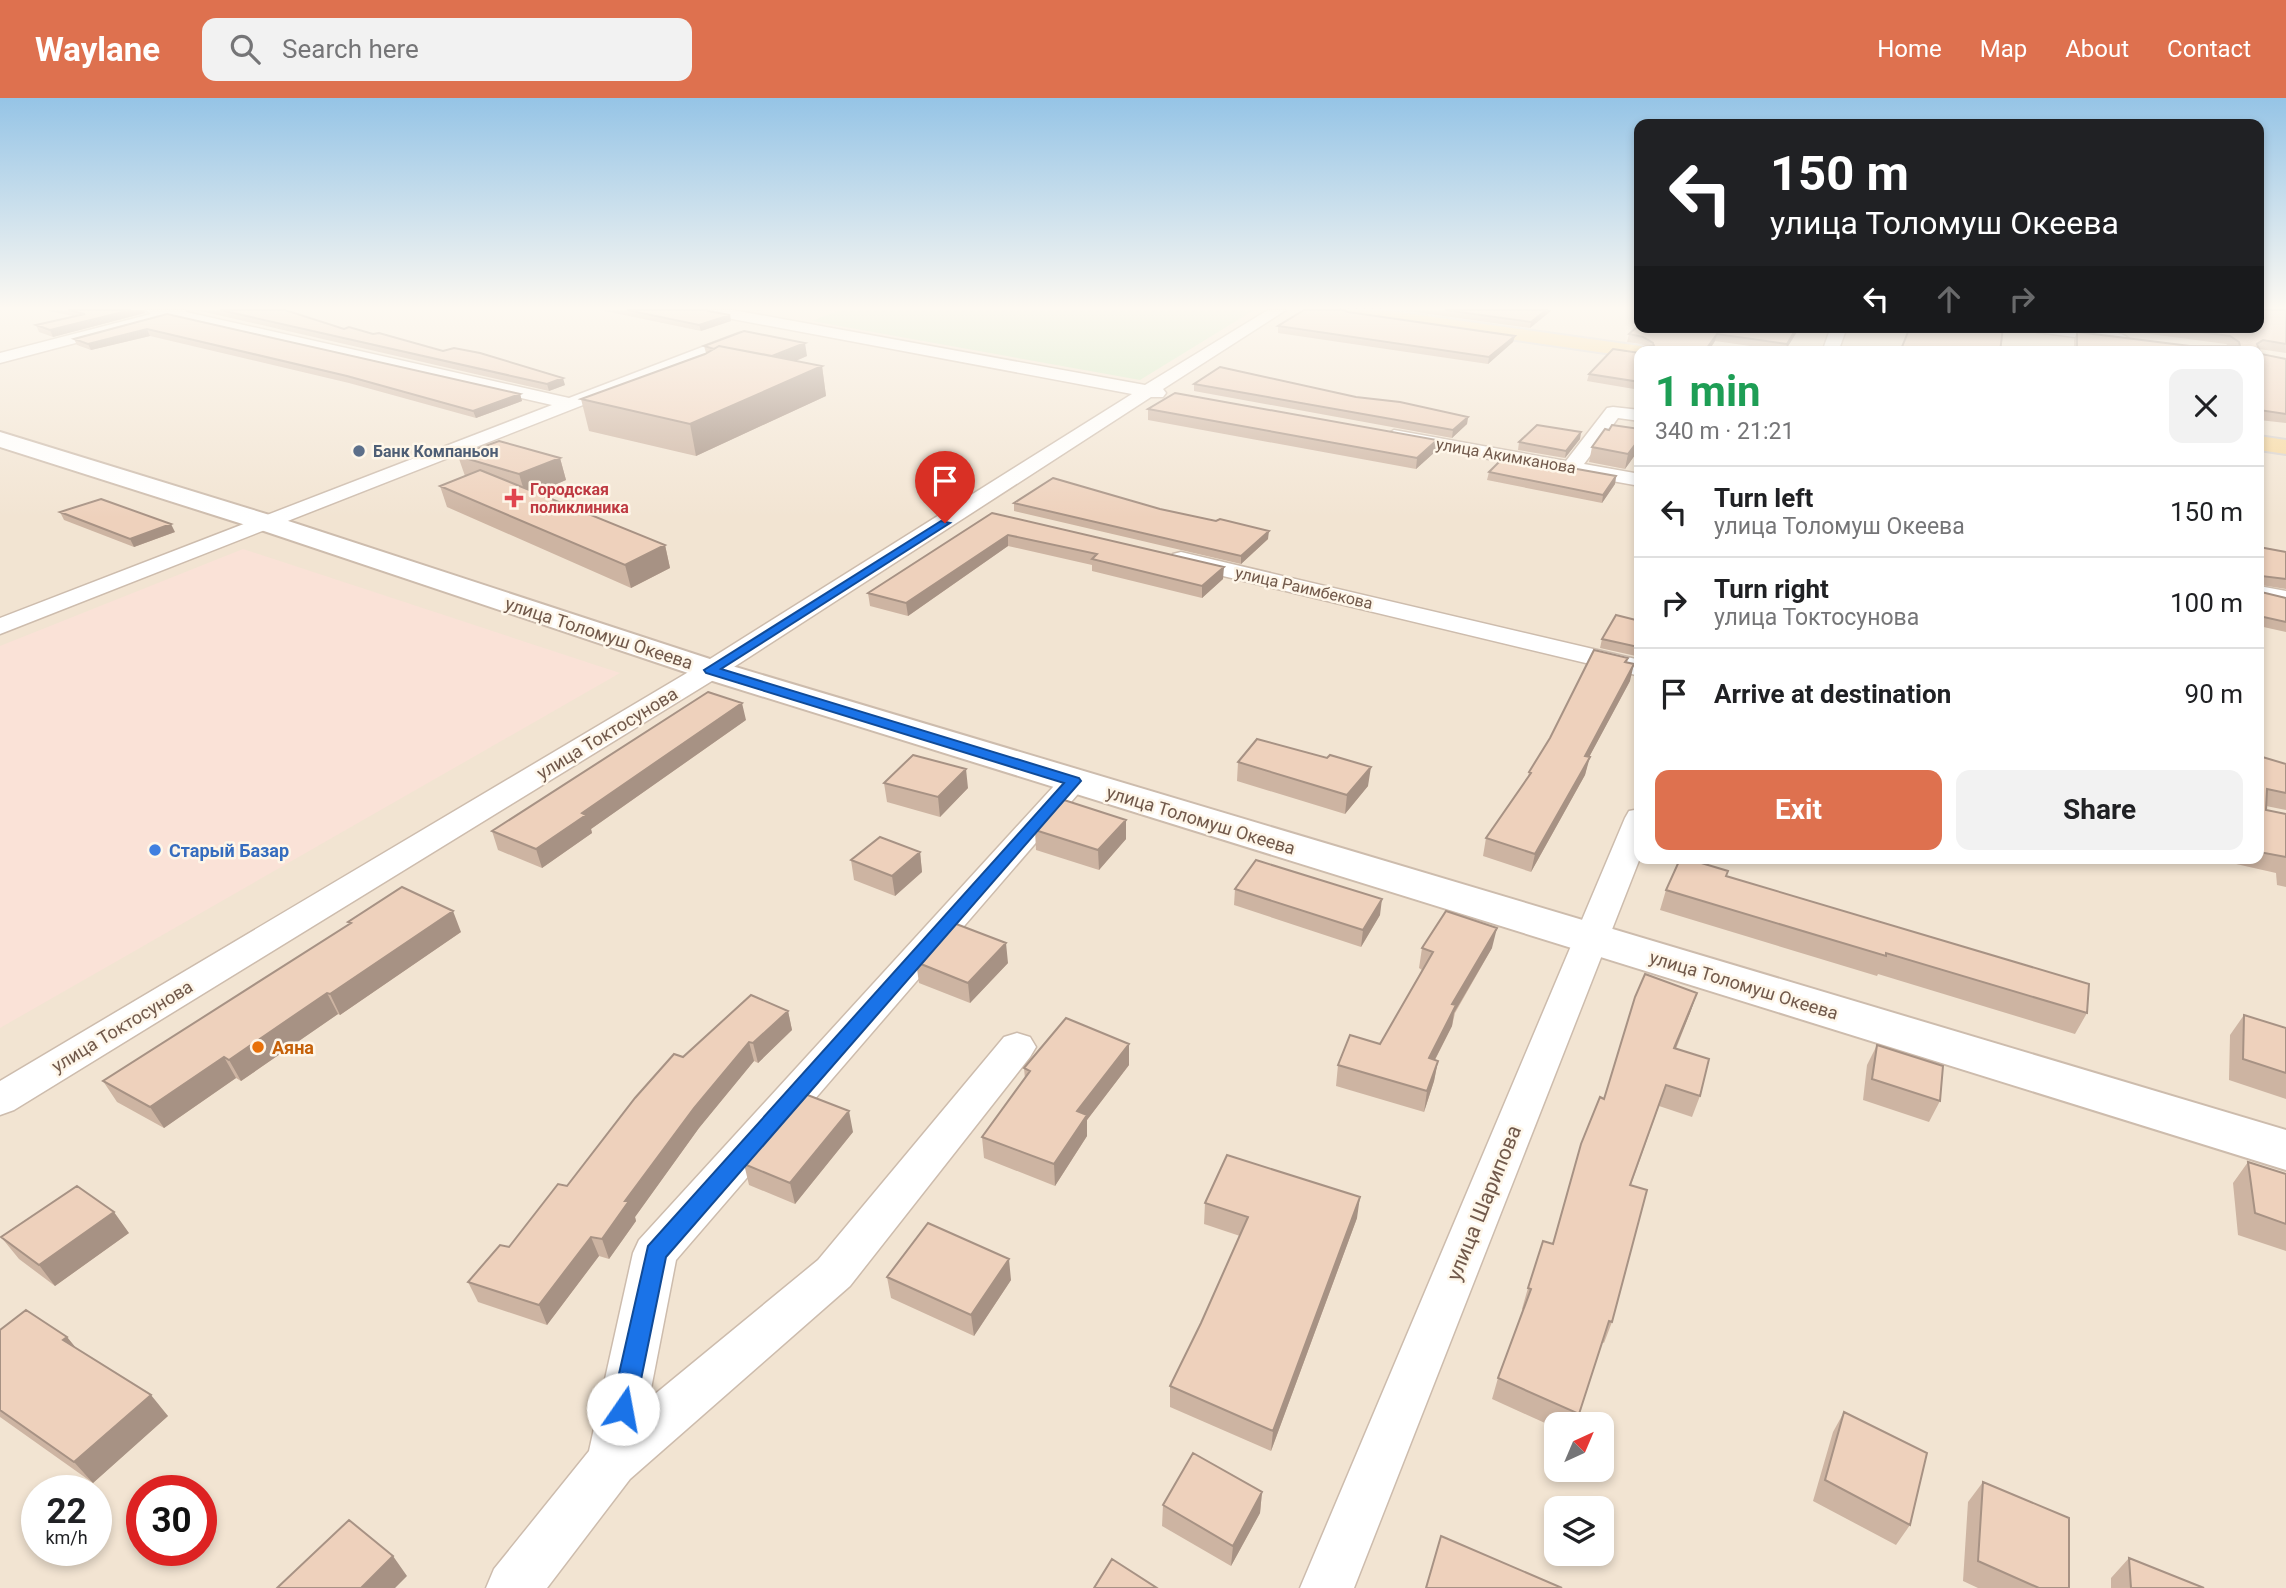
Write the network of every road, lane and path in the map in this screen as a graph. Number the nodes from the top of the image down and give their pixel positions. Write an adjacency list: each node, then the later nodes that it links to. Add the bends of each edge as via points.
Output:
1 (465, 380): 7 (street)
2 (634, 380): 7 (street)
3 (1084, 380): 5 (street)
4 (1165, 380): 5 (street, улица Токтосунова)
5 (1146, 391): 6 (street); 15 (street, улица Токтосунова)
6 (1173, 396)
7 (570, 404): 17 (street)
8 (1634, 415): 13 (street, via 1613,412)
9 (1379, 433): 13 (street, улица Акимканова)
10 (0, 439): 17 (street, улица Толомуш Океева)
11 (2264, 444): 12 (main road)
12 (2286, 447)
13 (1571, 468): 14 (street, улица Акимканова)
14 (1634, 479)
15 (968, 509): 16 (street); 23 (street, улица Токтосунова)
16 (995, 515)
17 (267, 523): 21 (street); 23 (street, улица Толомуш Океева)
18 (1156, 553): 22 (street, улица Раимбекова)
19 (2264, 594): 20 (street)
20 (2286, 597)
21 (0, 627)
22 (1634, 667)
23 (710, 670): 24 (street, улица Толомуш Океева); 28 (street, улица Токтосунова)
24 (1073, 781): 26 (street, улица Толомуш Океева); 30 (street, via 655,1253)
25 (1634, 833): 26 (street, улица Шарипова)
26 (1591, 938): 29 (street, улица Толомуш Океева); 32 (street, улица Шарипова)
27 (1017, 1047): 30 (street, via 834,1273)
28 (0, 1100)
29 (2286, 1150)
30 (612, 1462): 31 (street)
31 (513, 1588)
32 (1327, 1588)

